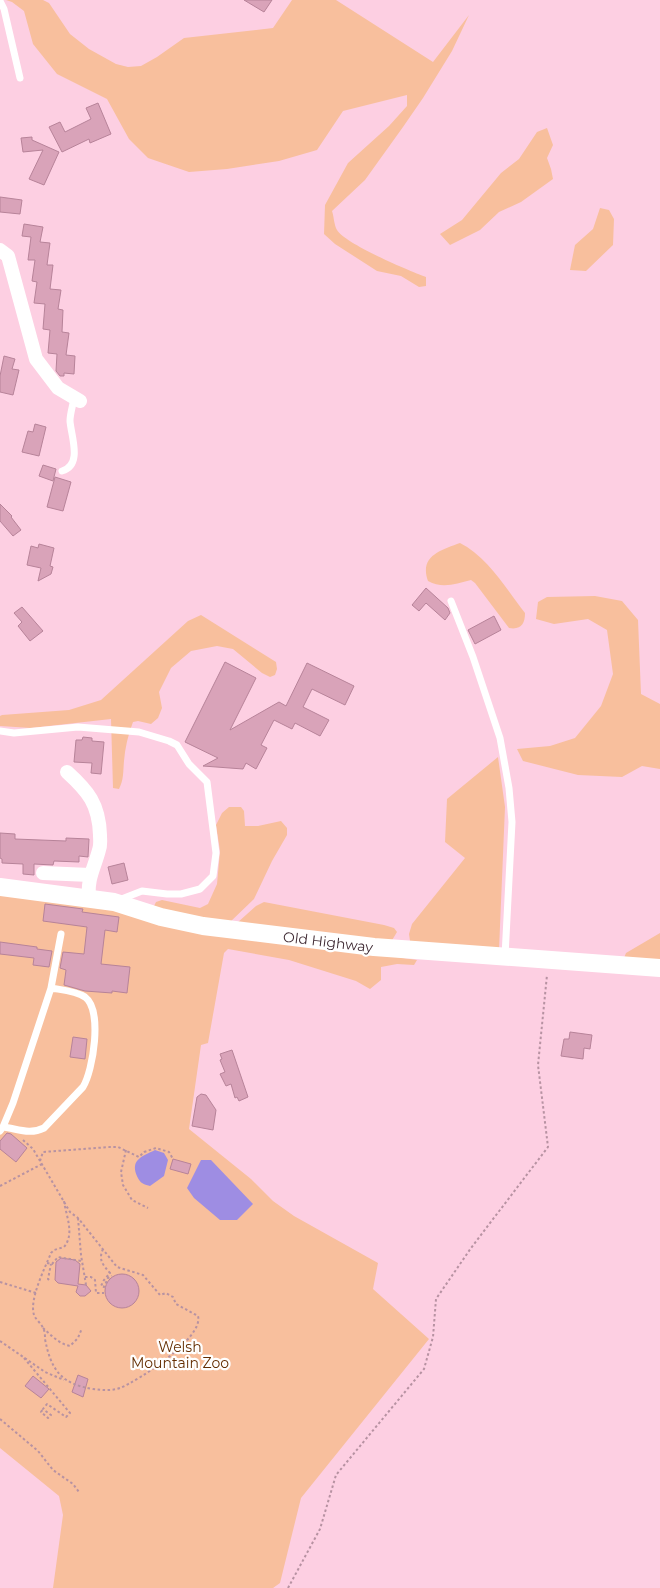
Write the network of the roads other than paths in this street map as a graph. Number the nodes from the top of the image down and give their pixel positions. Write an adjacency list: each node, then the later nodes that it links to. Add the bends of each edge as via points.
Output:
1 (0, 1): 2 (lane)
2 (20, 78)
3 (0, 250): 4 (street, via 8,256 36,359 58,388)
4 (77, 399): 5 (lane, via 70,420 75,452 67,470)
5 (62, 471)
6 (451, 601): 15 (lane, via 500,738 509,788 512,822)
7 (0, 731): 13 (lane, via 14,733 78,727 138,732 177,746 188,764 207,782 216,853 213,876 200,889 181,894 142,891)
8 (66, 772): 10 (street, via 80,784 94,804 100,823 100,847)
9 (43, 873): 10 (street)
10 (90, 875): 12 (street)
11 (0, 888): 12 (street, Old Highway)
12 (89, 899): 13 (street, Old Highway)
13 (114, 902): 15 (street, Old Highway, via 203,926 374,947)
14 (61, 934): 17 (lane)
15 (505, 958): 16 (street, Old Highway)
16 (660, 968)
17 (52, 988): 18 (lane); 18 (lane, via 84,996 94,1009 90,1071 83,1087 44,1128 28,1132)
18 (4, 1129)

